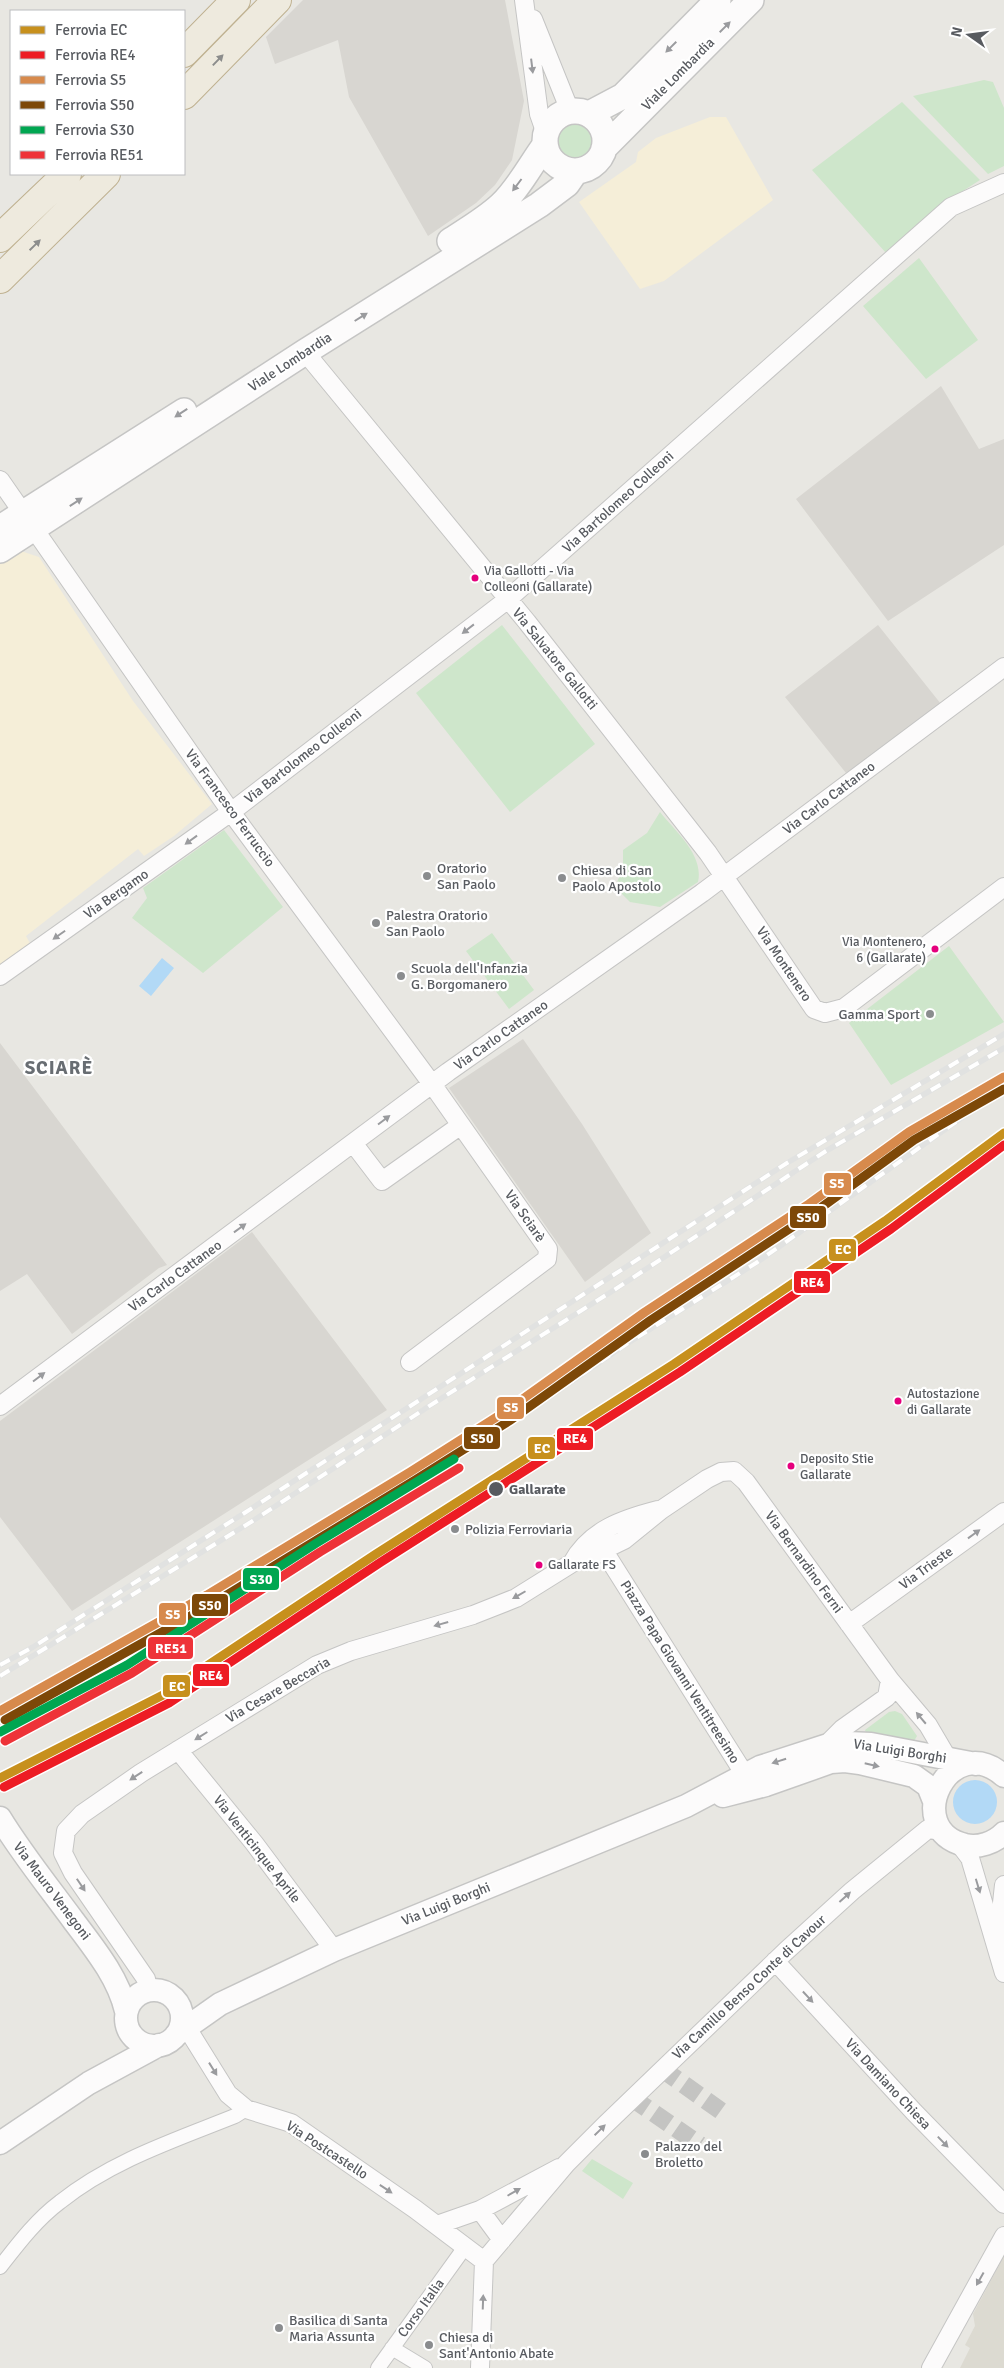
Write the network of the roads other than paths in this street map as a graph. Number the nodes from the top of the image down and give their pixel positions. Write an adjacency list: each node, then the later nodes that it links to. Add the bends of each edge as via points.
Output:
1 (236, 0): 6 (highway)
2 (277, 0): 7 (highway, one-way to 2)
3 (525, 0): 8 (street); 9 (street, one-way to 9, via 534,83)
4 (718, 0): 8 (main road, Viale Lombardia, one-way to 8, via 623,96)
5 (751, 0): 10 (main road, Viale Lombardia, one-way to 5)
6 (185, 53)
7 (185, 94)
8 (579, 113): 9 (main road, via 559,116 551,122); 10 (main road, via 602,128)
9 (546, 139): 11 (main road, via 550,158 561,167); 19 (main road, Viale Lombardia, one-way to 19, via 502,204 477,223)
10 (604, 148): 11 (main road, via 597,161)
11 (576, 171): 17 (main road, Viale Lombardia, one-way to 11, via 539,205 567,184)
12 (66, 175): 15 (highway)
13 (105, 175): 16 (highway, one-way to 13)
14 (1002, 188): 22 (street, Via Bartolomeo Colleoni, via 950,207)
15 (0, 238)
16 (0, 279)
17 (305, 352): 19 (main road, Viale Lombardia, one-way to 17); 22 (street, Via Salvatore Gallotti)
18 (0, 480): 19 (street, Via Francesco Ferruccio)
19 (29, 521): 20 (main road, Viale Lombardia); 21 (main road, Viale Lombardia); 24 (street, Via Francesco Ferruccio)
20 (0, 528)
21 (0, 550)
22 (507, 600): 24 (street, Via Bartolomeo Colleoni, one-way to 24); 25 (street, Via Salvatore Gallotti)
23 (1004, 667): 25 (street, Via Carlo Cattaneo)
24 (231, 812): 27 (street, Via Bergamo, one-way to 27); 28 (street, Via Francesco Ferruccio)
25 (724, 876): 26 (street, Via Montenero, via 814,1009 826,1013 844,1008); 28 (street, Via Carlo Cattaneo)
26 (1004, 888)
27 (0, 976)
28 (432, 1084): 29 (street, Via Sciarè); 30 (street, Via Carlo Cattaneo, one-way to 28)
29 (461, 1125): 30 (street, via 382,1181); 31 (street, Via Sciarè, via 548,1249 547,1259)
30 (354, 1143): 32 (street, Via Carlo Cattaneo, one-way to 30)
31 (410, 1362)
32 (0, 1406)
33 (661, 1510): 35 (street, Via Cesare Beccaria, via 633,1534); 36 (street, via 631,1517 609,1527 581,1546); 37 (street, Via Bernardino Ferni, via 707,1479 730,1470 738,1473)
34 (1004, 1512): 37 (street, Via Trieste, one-way to 34)
35 (604, 1551): 36 (street, Via Cesare Beccaria); 43 (street, Piazza Papa Giovanni Ventitreesimo)
36 (572, 1562): 40 (street, Via Cesare Beccaria, one-way to 40, via 516,1598 333,1657)
37 (849, 1624): 38 (street, Via Bernardino Ferni)
38 (890, 1680): 39 (street, via 887,1697 842,1729); 41 (street, Via Bernardino Ferni, one-way to 38, via 928,1725)
39 (825, 1746): 41 (street, Via Luigi Borghi, via 847,1742 871,1744); 43 (street, Via Luigi Borghi, one-way to 43, via 760,1767)
40 (178, 1750): 50 (street, Via Venticinque Aprile, via 254,1843); 54 (street, Via Cesare Beccaria, one-way to 54, via 89,1808 68,1829 63,1842 63,1853 73,1873)
41 (948, 1759): 42 (street, Via Luigi Borghi)
42 (993, 1768): 44 (street, via 960,1767 949,1773 940,1783)
43 (740, 1784): 44 (street, Via Luigi Borghi, one-way to 44, via 766,1785 831,1762 845,1761 914,1776 928,1786); 50 (street, Via Luigi Borghi)
44 (934, 1801): 47 (street, Via Luigi Borghi, via 935,1815)
45 (0, 1818): 52 (street, Via Mauro Venegoni, via 15,1843)
46 (1004, 1833): 47 (street, via 984,1845 972,1846)
47 (951, 1837): 49 (street, one-way to 49, via 970,1858); 51 (street, Via Camillo Benso Conte di Cavour, one-way to 47, via 852,1891 928,1829)
48 (1004, 1885): 49 (street)
49 (997, 1947): 53 (street)
50 (334, 1950): 56 (street, Via Luigi Borghi)
51 (775, 1961): 62 (street, Via Camillo Benso Conte di Cavour, one-way to 51); 63 (street, Via Damiano Chiesa, one-way to 63)
52 (106, 1964): 54 (street, Via Mauro Venegoni); 57 (street, Via Mauro Venegoni, via 120,1990)
53 (1004, 1973)
54 (138, 1985): 55 (street, via 163,1991); 57 (street)
55 (177, 2003): 56 (street); 58 (street, via 182,2016)
56 (211, 2011): 58 (street, Via Luigi Borghi)
57 (127, 2019): 58 (street, via 132,2035 140,2042 149,2045); 59 (street, via 121,2049 113,2065)
58 (174, 2036): 59 (street, Via Luigi Borghi); 60 (street, Via Postcastello, one-way to 60)
59 (89, 2083): 61 (street)
60 (246, 2110): 65 (street, Via Postcastello, one-way to 65, via 291,2123); 70 (street, via 145,2152 91,2179 29,2230)
61 (0, 2143)
62 (566, 2164): 64 (street, one-way to 62); 67 (street)
63 (1004, 2204)
64 (480, 2210): 65 (street); 67 (street)
65 (437, 2225): 68 (street, Via Postcastello)
66 (1004, 2236): 75 (street, one-way to 75)
67 (502, 2240): 69 (street)
68 (465, 2247): 69 (street, Via Postcastello); 71 (street, Corso Italia)
69 (484, 2261): 74 (street, one-way to 69)
70 (0, 2267)
71 (392, 2348): 72 (street, Corso Italia); 73 (street)
72 (378, 2368)
73 (425, 2368)
74 (480, 2368)
75 (931, 2368)

